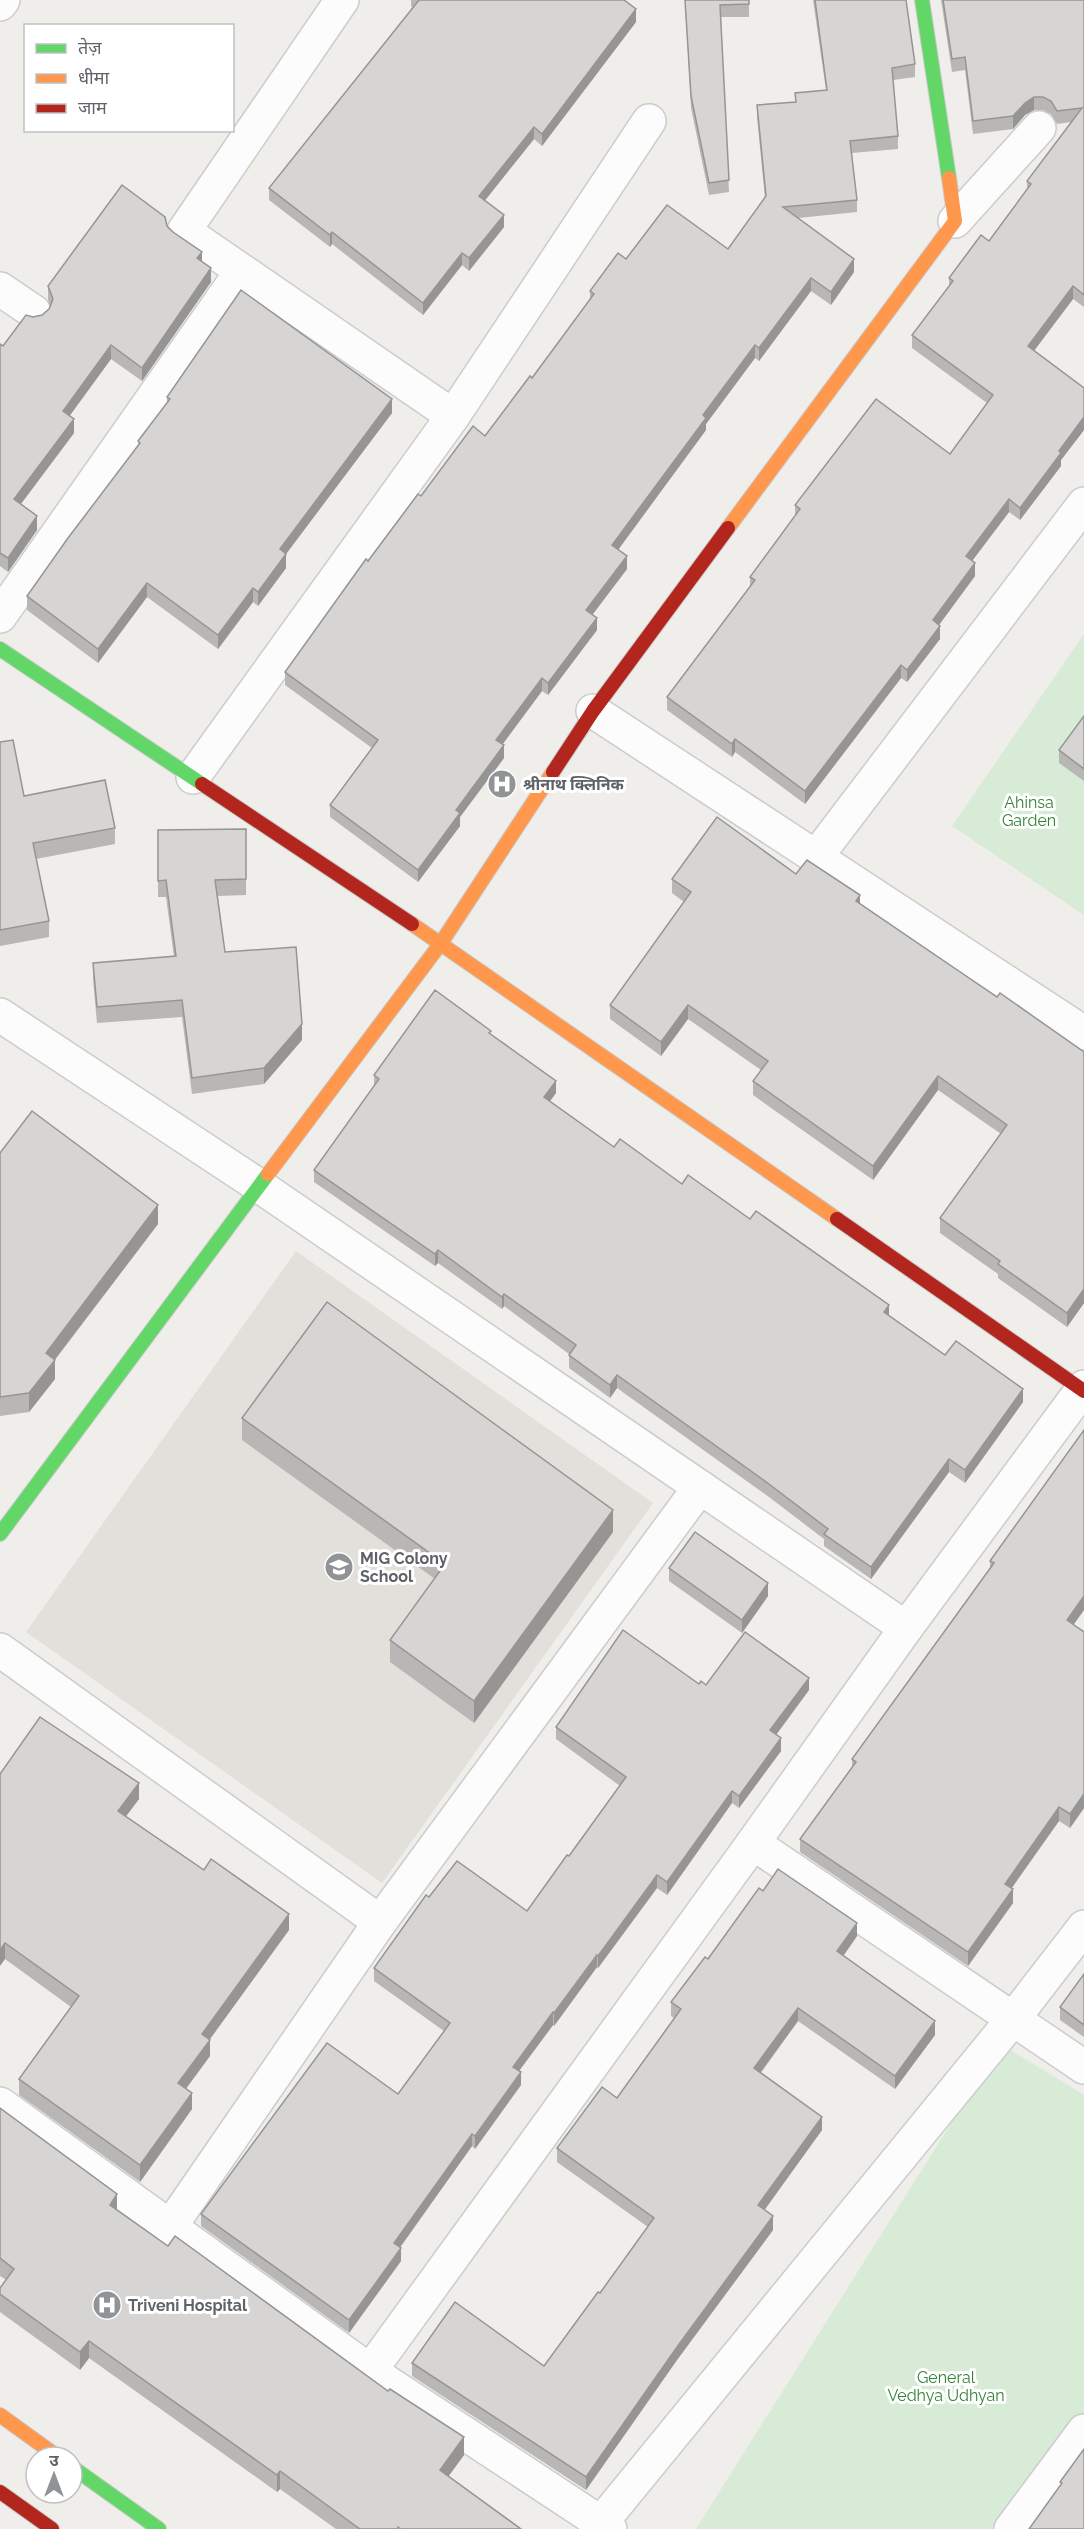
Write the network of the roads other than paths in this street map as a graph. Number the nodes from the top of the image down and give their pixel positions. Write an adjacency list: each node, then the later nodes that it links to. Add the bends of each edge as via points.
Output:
1 (3, 0): 4 (street)
2 (342, 0): 8 (street, via 184,231)
3 (922, 0): 7 (street)
4 (0, 4)
5 (649, 121): 11 (street)
6 (1039, 128): 7 (street)
7 (955, 221): 15 (street)
8 (242, 271): 11 (street); 13 (street)
9 (0, 289): 10 (street)
10 (34, 312)
11 (453, 416): 16 (street)
12 (1084, 504): 17 (street)
13 (0, 616)
14 (0, 649): 16 (street)
15 (593, 711): 17 (street); 18 (street)
16 (193, 777): 18 (street)
17 (816, 857): 20 (street)
18 (441, 943): 21 (street); 22 (street)
19 (0, 1015): 21 (street)
20 (1084, 1033)
21 (261, 1187): 23 (street); 24 (street)
22 (1084, 1389): 25 (street)
23 (700, 1487): 25 (street); 28 (street)
24 (0, 1534)
25 (906, 1628): 27 (street)
26 (0, 1650): 28 (street)
27 (753, 1843): 30 (street); 34 (street)
28 (380, 1922): 33 (street)
29 (1084, 1927): 30 (street)
30 (1013, 2019): 31 (street); 40 (street)
31 (1084, 2067)
32 (0, 2104): 33 (street)
33 (171, 2227): 34 (street)
34 (370, 2371): 40 (street)
35 (0, 2415): 37 (street)
36 (1084, 2431): 43 (street)
37 (41, 2445)
38 (84, 2476): 42 (street)
39 (0, 2492): 41 (street)
40 (602, 2527)
41 (52, 2529)
42 (159, 2529)
43 (1011, 2529)

